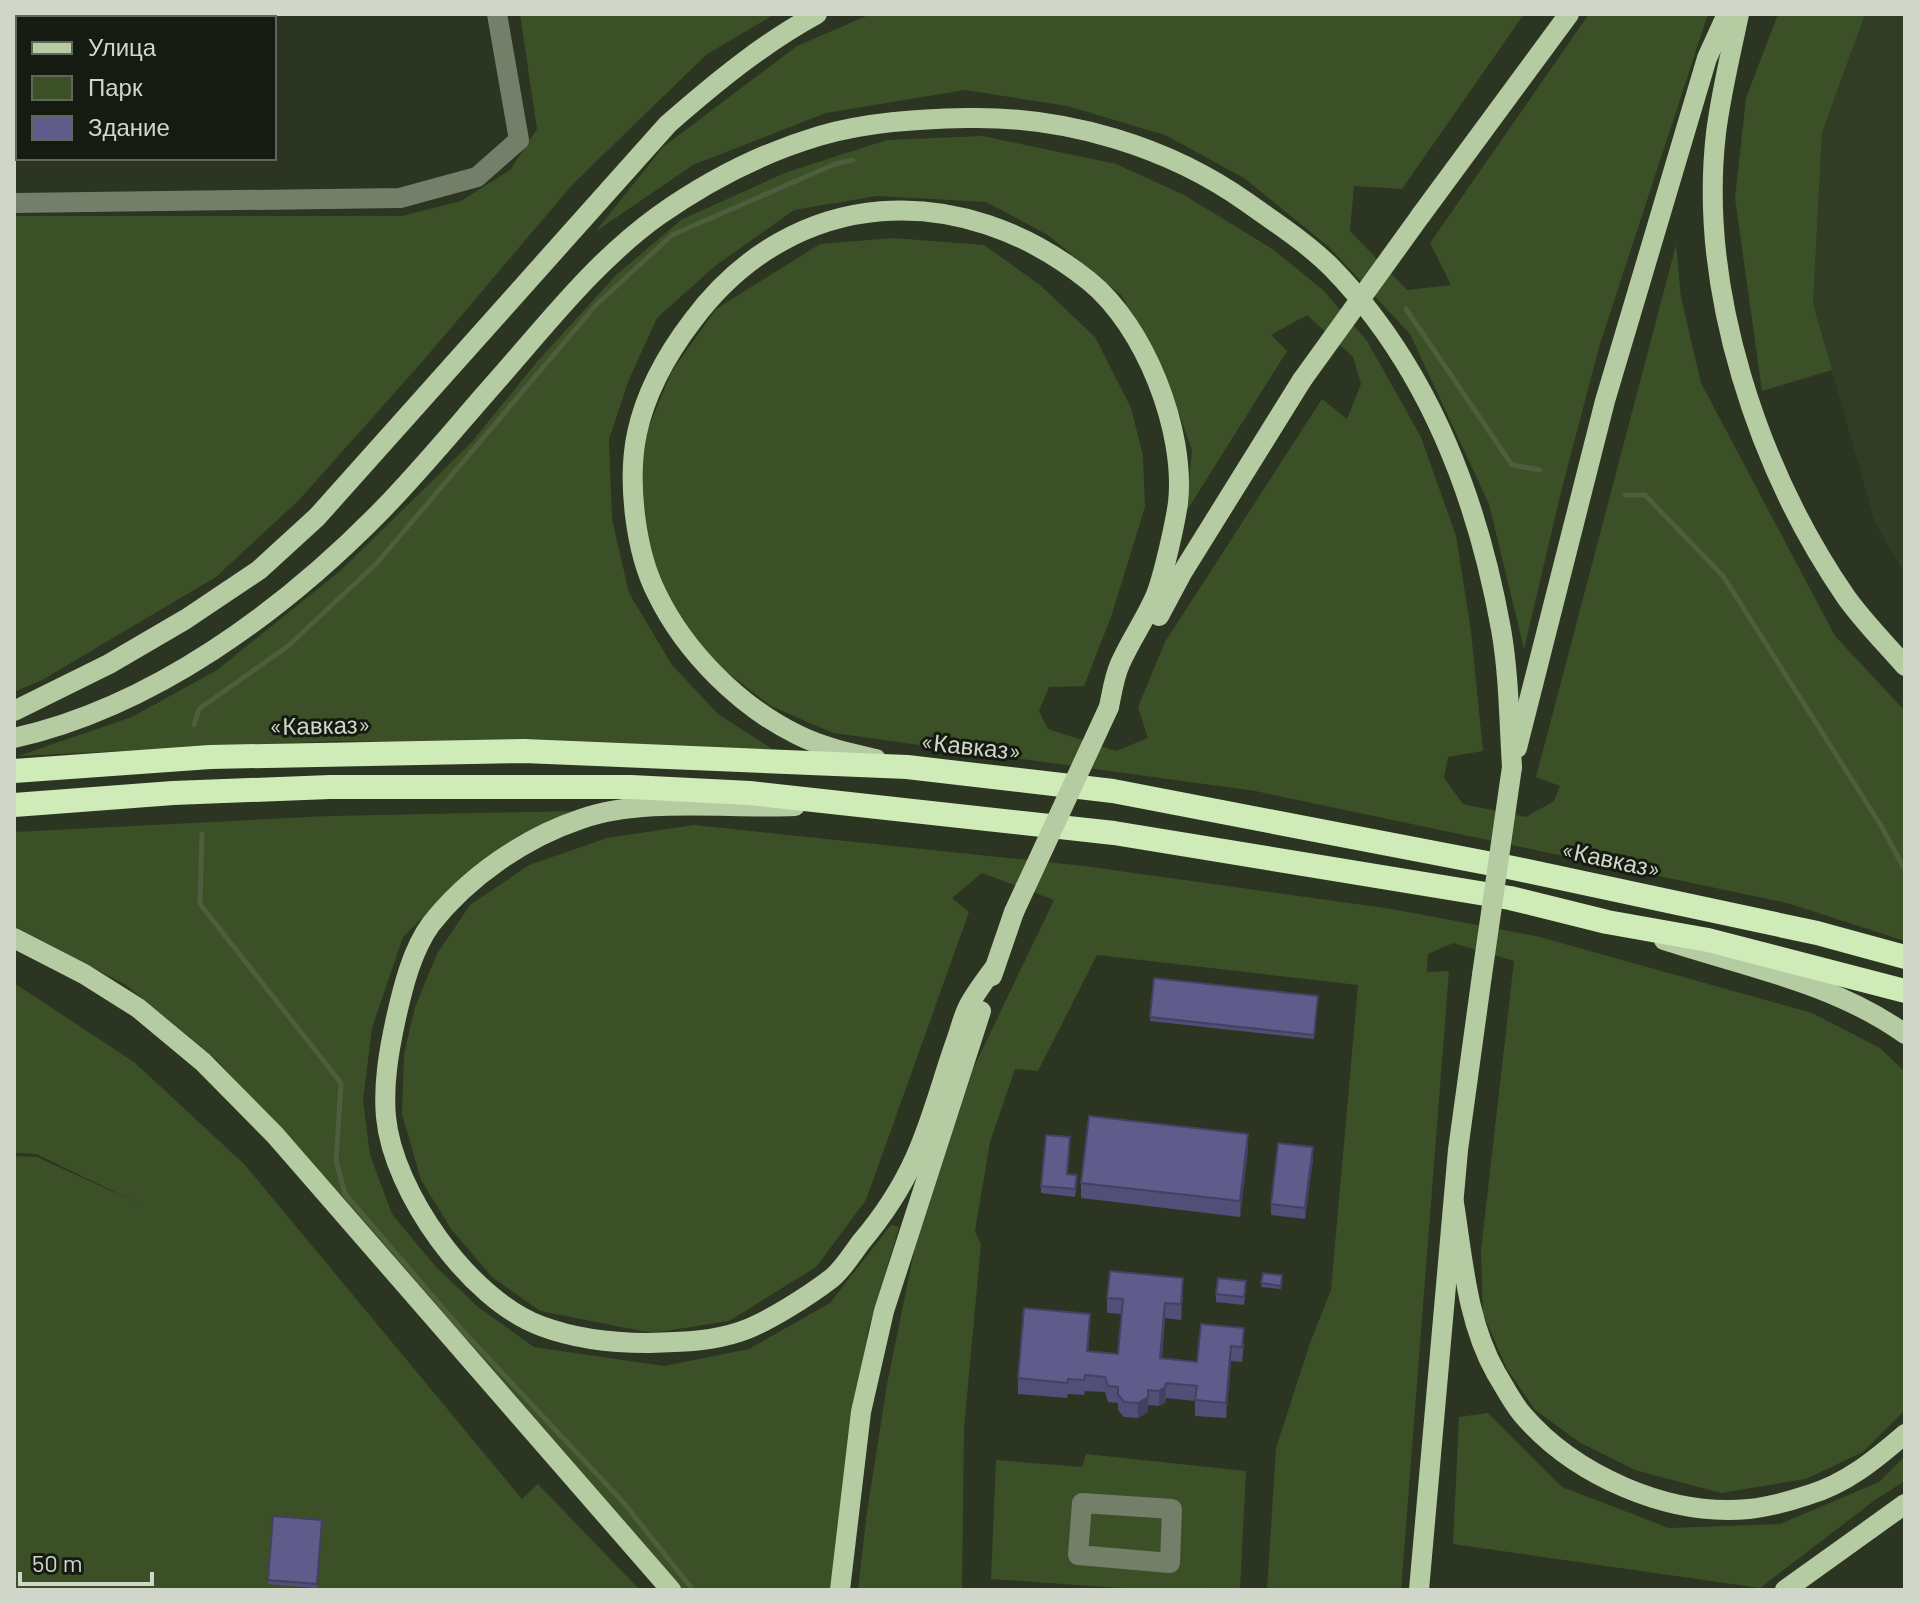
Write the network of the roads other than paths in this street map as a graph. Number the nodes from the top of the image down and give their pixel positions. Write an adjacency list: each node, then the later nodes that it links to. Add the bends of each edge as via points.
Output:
1 (497, 14): 6 (street, via 519,140 477,177 400,198)
2 (817, 14): 9 (main road, via 724,75 668,124 317,517 259,570 109,664)
3 (1569, 14): 8 (main road, bridge, via 1302,380 1182,573)
4 (1727, 14): 12 (main road, via 1707,58 1605,401)
5 (1739, 14): 7 (main road, via 1716,134 1713,214 1732,352 1802,528 1847,599)
6 (14, 203)
7 (1905, 666)
8 (1109, 707): 11 (main road, via 1119,666 1156,595 1178,502 1170,423 1133,330 1095,286 1061,259 1007,231 955,214 897,211 837,217 778,242 740,269 674,344 651,389 637,434 637,531 655,592 682,636 760,713 800,736); 19 (main road, bridge, via 1014,912)
9 (14, 711)
10 (14, 738): 12 (main road, via 108,707 181,670 247,628 309,578 380,511 596,269 657,217 730,171 820,136 911,119 999,117 1084,130 1147,149 1230,190 1329,265 1379,321 1434,414 1486,561 1502,633)
11 (907, 767): 13 (highway, «Кавказ», via 524,751 210,757); 18 (highway, «Кавказ», via 1128,794 1637,894)
12 (1512, 767): 22 (main road, bridge)
13 (14, 771)
14 (835, 804): 15 (highway, via 631,787 458,785 173,793); 16 (highway, via 1114,833 1510,898); 19 (main road, via 638,806 581,818 487,869 429,927 409,970 391,1040 386,1120 412,1197 458,1264 494,1298 538,1326 576,1336 629,1343 688,1342 741,1332 835,1276 889,1208 916,1157 967,1008)
15 (14, 805)
16 (1607, 922): 20 (highway, via 1708,940); 21 (main road, via 1822,989 1877,1013)
17 (14, 938): 26 (main road, via 138,1008 203,1062 275,1135)
18 (1905, 957)
19 (995, 967): 27 (main road, via 884,1311 861,1412)
20 (1905, 991)
21 (1905, 1034)
22 (1454, 1203): 23 (main road, via 1476,1327 1495,1371 1521,1413 1555,1446 1596,1473 1690,1507 1749,1509 1811,1495 1867,1467); 28 (main road)
23 (1905, 1434)
24 (1905, 1504): 29 (main road)
25 (1172, 1509): 25 (street, via 1082,1503 1078,1555 1170,1563)
26 (671, 1590)
27 (840, 1590)
28 (1419, 1590)
29 (1785, 1590)

